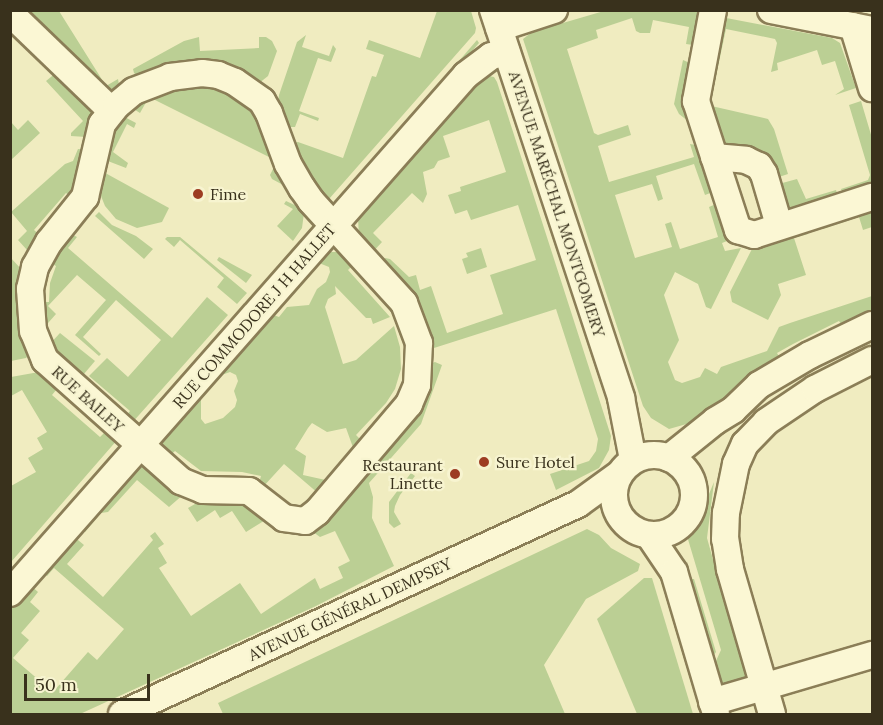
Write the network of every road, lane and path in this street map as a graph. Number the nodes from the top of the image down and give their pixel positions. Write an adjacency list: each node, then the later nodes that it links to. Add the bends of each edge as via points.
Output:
1 (554, 10): 5 (street)
2 (713, 10): 10 (street, via 696,101)
3 (771, 10): 6 (street)
4 (10, 13): 9 (street)
5 (496, 19): 7 (street, AVENUE MARÉCHAL MONTGOMERY)
6 (863, 28): 8 (street)
7 (507, 52): 13 (street, RUE COMMODORE J H HALLET, via 491,56 466,75); 18 (street, AVENUE MARÉCHAL MONTGOMERY)
8 (873, 88)
9 (112, 111): 13 (street, RUE BAILEY, via 134,91 170,77 202,73 235,82 269,112 288,164 311,201); 17 (street, RUE BAILEY, via 98,135 85,197 49,242 35,267 30,289 31,318 45,360)
10 (714, 157): 12 (street, via 746,160 759,166); 12 (street, via 738,230 754,235)
11 (873, 197): 12 (street)
12 (779, 225)
13 (333, 226): 17 (street, RUE COMMODORE J H HALLET); 17 (street, RUE BAILEY, via 404,303 419,343 420,371 413,397 401,415 317,512 305,521 291,520 249,491 195,488)
14 (873, 325): 16 (street, via 759,385)
15 (873, 360): 27 (street, via 815,389 766,422 745,444 736,464 725,539)
16 (733, 410): 18 (street, AVENUE GÉNÉRAL DEMPSEY); 19 (street, via 704,449)
17 (139, 446): 25 (street, RUE COMMODORE J H HALLET)
18 (644, 462): 19 (street, via 685,470); 20 (street, AVENUE GÉNÉRAL DEMPSEY); 21 (street, via 614,496)
19 (690, 478): 22 (street, via 693,504)
20 (578, 504): 21 (street, via 588,511); 29 (street, AVENUE GÉNÉRAL DEMPSEY)
21 (619, 516): 23 (street, via 631,529)
22 (678, 527): 23 (street, via 664,534); 24 (street)
23 (649, 535): 24 (street)
24 (674, 572): 28 (street)
25 (10, 593)
26 (873, 655): 27 (street)
27 (763, 689): 28 (street); 30 (street)
28 (714, 708)
29 (122, 714)
30 (772, 714)

